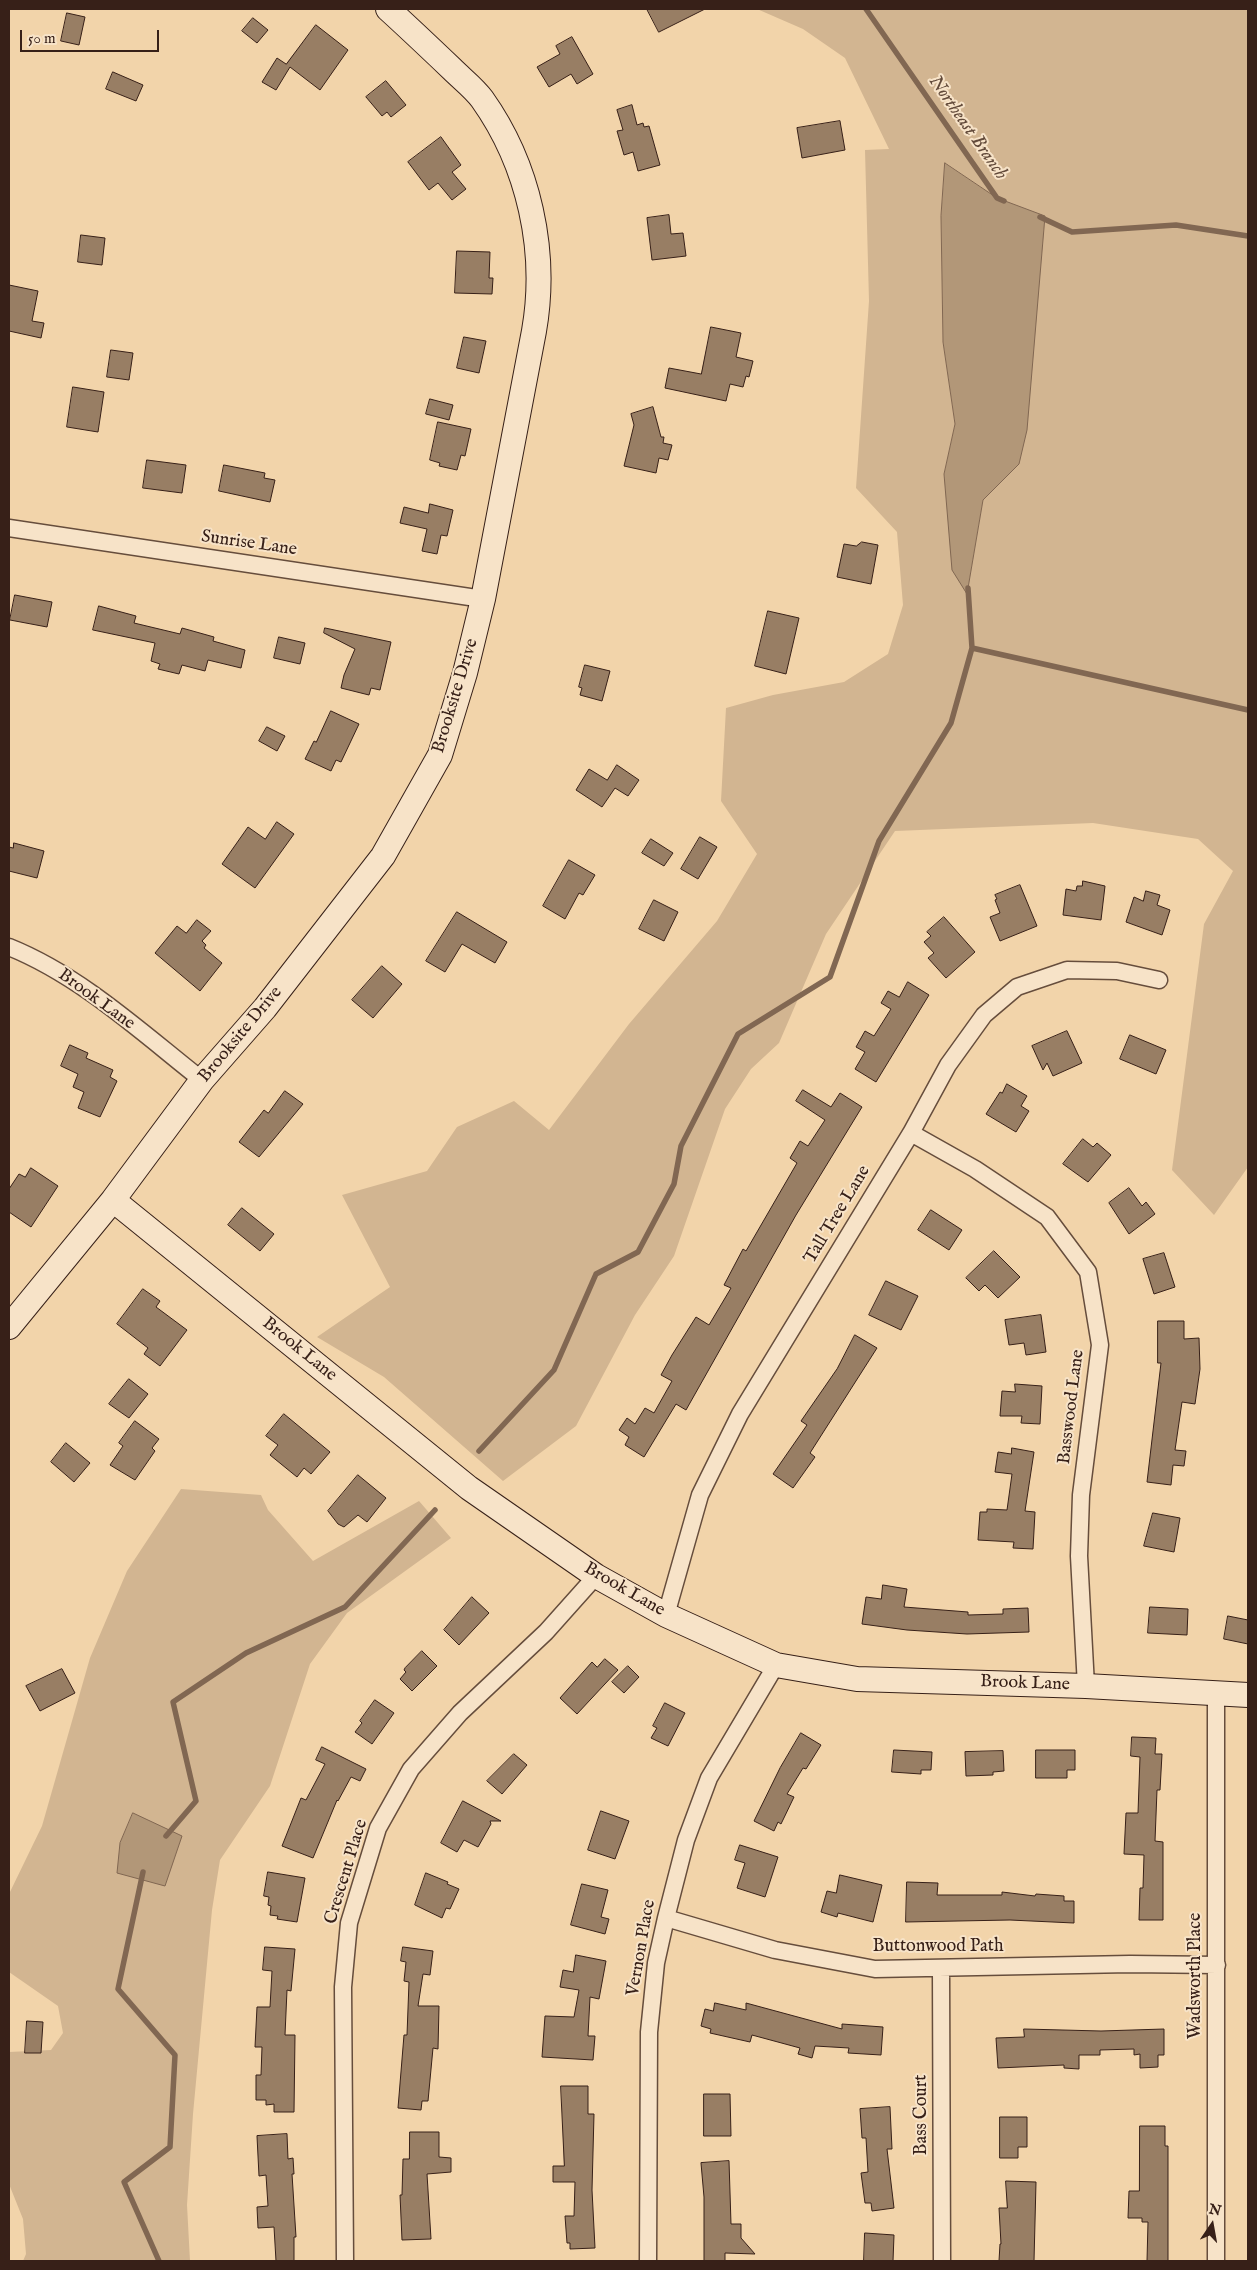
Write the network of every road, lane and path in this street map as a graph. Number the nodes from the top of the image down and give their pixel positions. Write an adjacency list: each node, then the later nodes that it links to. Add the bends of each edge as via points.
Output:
1 (388, 9): 3 (street, Brooksite Drive, via 481,97 507,138 525,184 538,247 537,314)
2 (9, 528): 3 (street, Sunrise Lane)
3 (483, 599): 6 (street, Brooksite Drive, via 440,755 383,856 265,1008)
4 (9, 947): 6 (street, Brook Lane, via 72,980)
5 (1159, 980): 7 (street, Tall Tree Lane, via 1117,971 1067,970 1017,987 984,1015 948,1065)
6 (202, 1080): 8 (street, Brooksite Drive)
7 (911, 1133): 11 (street, Tall Tree Lane, via 736,1422 700,1495); 13 (street, Basswood Lane, via 1047,1217 1088,1272 1100,1345 1081,1495 1079,1556)
8 (113, 1200): 9 (street, Brooksite Drive); 10 (street, Brook Lane, via 469,1488)
9 (9, 1327)
10 (596, 1576): 11 (street, Brook Lane); 19 (street, Crescent Place, via 546,1632 460,1713 417,1762 378,1828 349,1923 343,1987)
11 (666, 1615): 12 (street, Brook Lane)
12 (776, 1665): 13 (street, Brook Lane, via 858,1679); 16 (street, Vernon Place, via 709,1778 686,1840)
13 (1086, 1686): 14 (street, Brook Lane)
14 (1216, 1692): 15 (street, Brook Lane); 17 (street, Wadsworth Place)
15 (1248, 1695)
16 (666, 1918): 18 (street, Buttonwood Path, via 775,1950 875,1969); 20 (street, Vernon Place, via 656,1963 649,2032)
17 (1216, 1965): 18 (street, Buttonwood Path); 22 (street, Wadsworth Place)
18 (941, 1968): 21 (street, Bass Court)
19 (345, 2261)
20 (648, 2261)
21 (942, 2261)
22 (1216, 2261)

